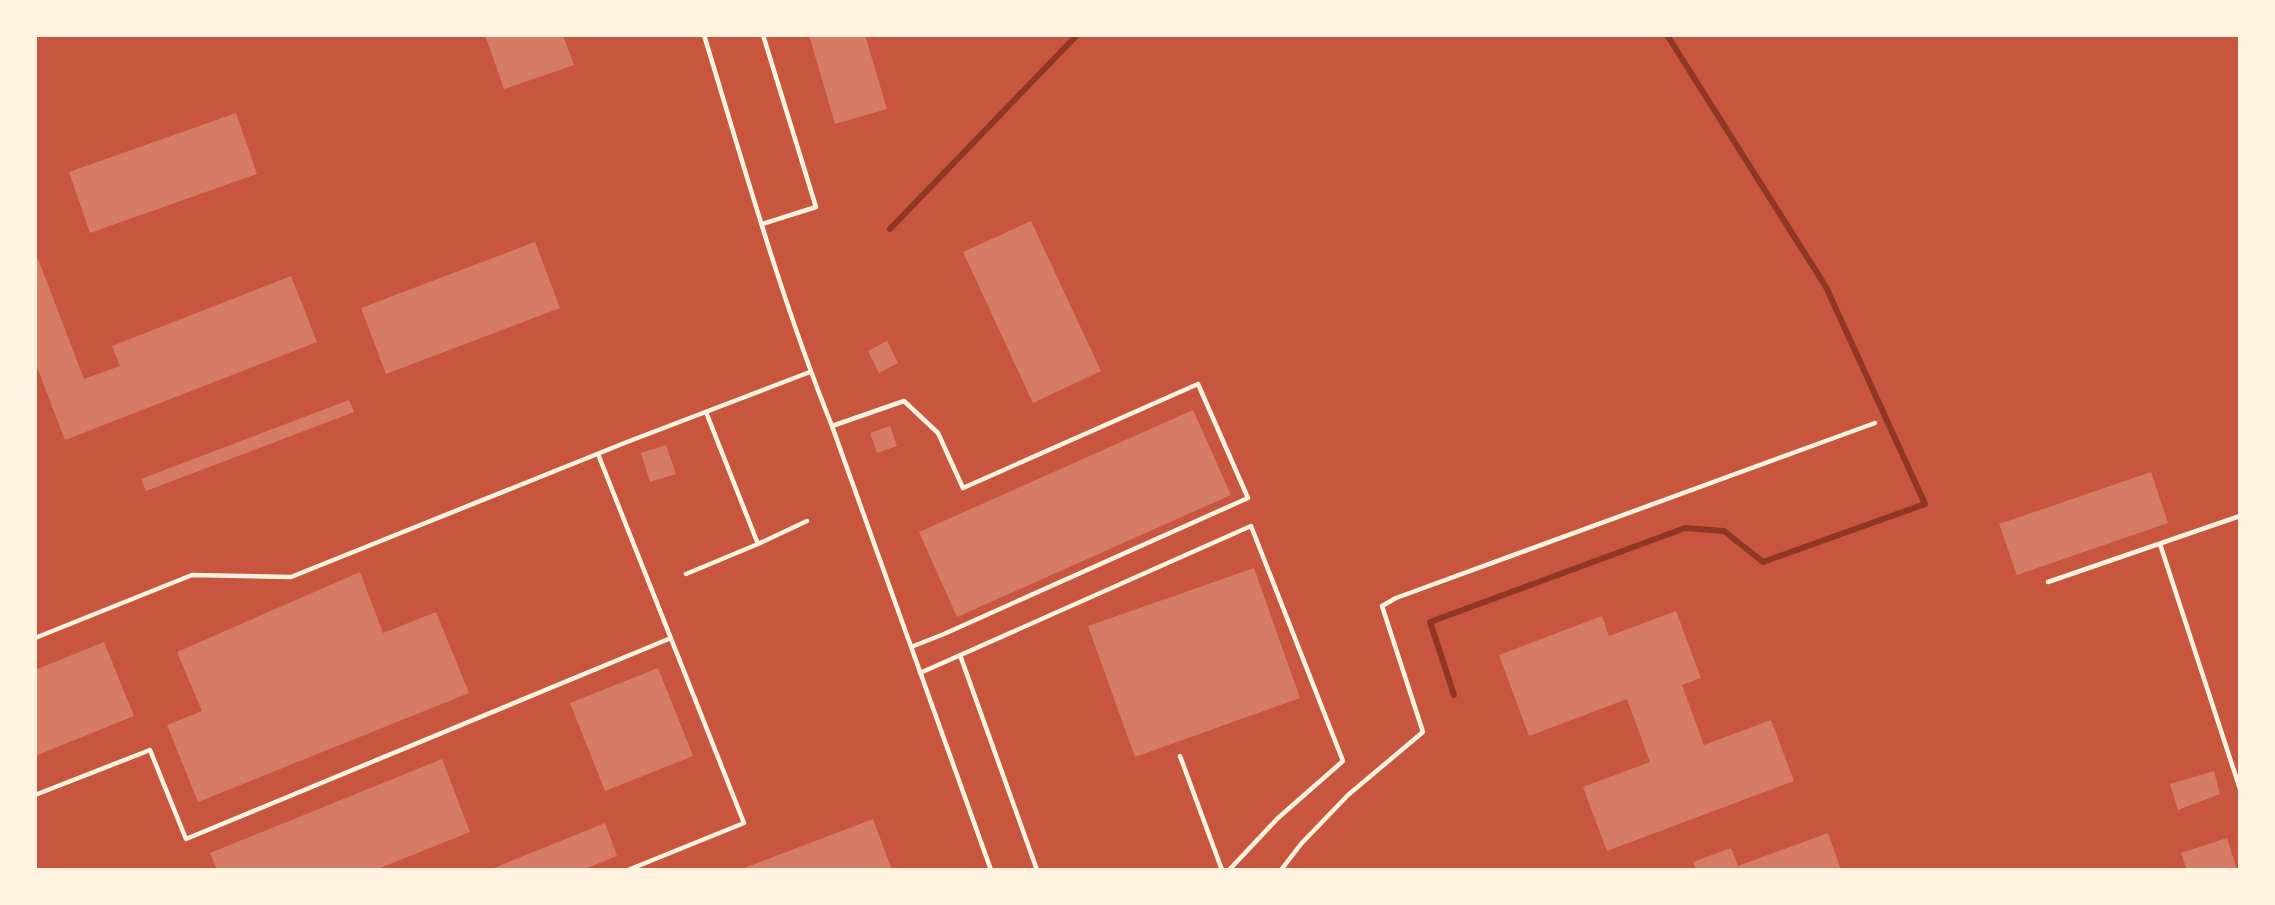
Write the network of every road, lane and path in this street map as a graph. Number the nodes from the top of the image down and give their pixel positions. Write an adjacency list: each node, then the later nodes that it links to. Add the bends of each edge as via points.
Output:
1 (704, 35): 3 (lane)
2 (763, 35): 3 (lane, via 816,207)
3 (762, 224): 4 (lane)
4 (810, 372): 5 (lane); 7 (lane)
5 (706, 412): 8 (lane); 11 (lane)
6 (1875, 423): 28 (lane, via 1382,606 1423,732 1348,795)
7 (832, 426): 17 (lane); 17 (lane, via 904,401 937,433 963,488 1198,384 1248,498)
8 (598, 454): 15 (lane, via 291,577 192,575); 16 (lane)
9 (2240, 516): 12 (lane)
10 (807, 521): 11 (lane)
11 (758, 544): 13 (lane)
12 (2160, 544): 14 (lane); 21 (lane)
13 (686, 574)
14 (2048, 582)
15 (35, 638)
16 (671, 638): 22 (lane, via 186,839 150,750); 23 (lane, via 744,823)
17 (911, 647): 19 (lane)
18 (960, 655): 19 (lane); 25 (lane); 27 (lane, via 1251,526 1343,761 1278,818)
19 (920, 673): 24 (lane)
20 (1180, 756): 26 (lane)
21 (2240, 789)
22 (35, 795)
23 (628, 870)
24 (991, 870)
25 (1037, 870)
26 (1222, 870)
27 (1229, 870)
28 (1281, 870)

